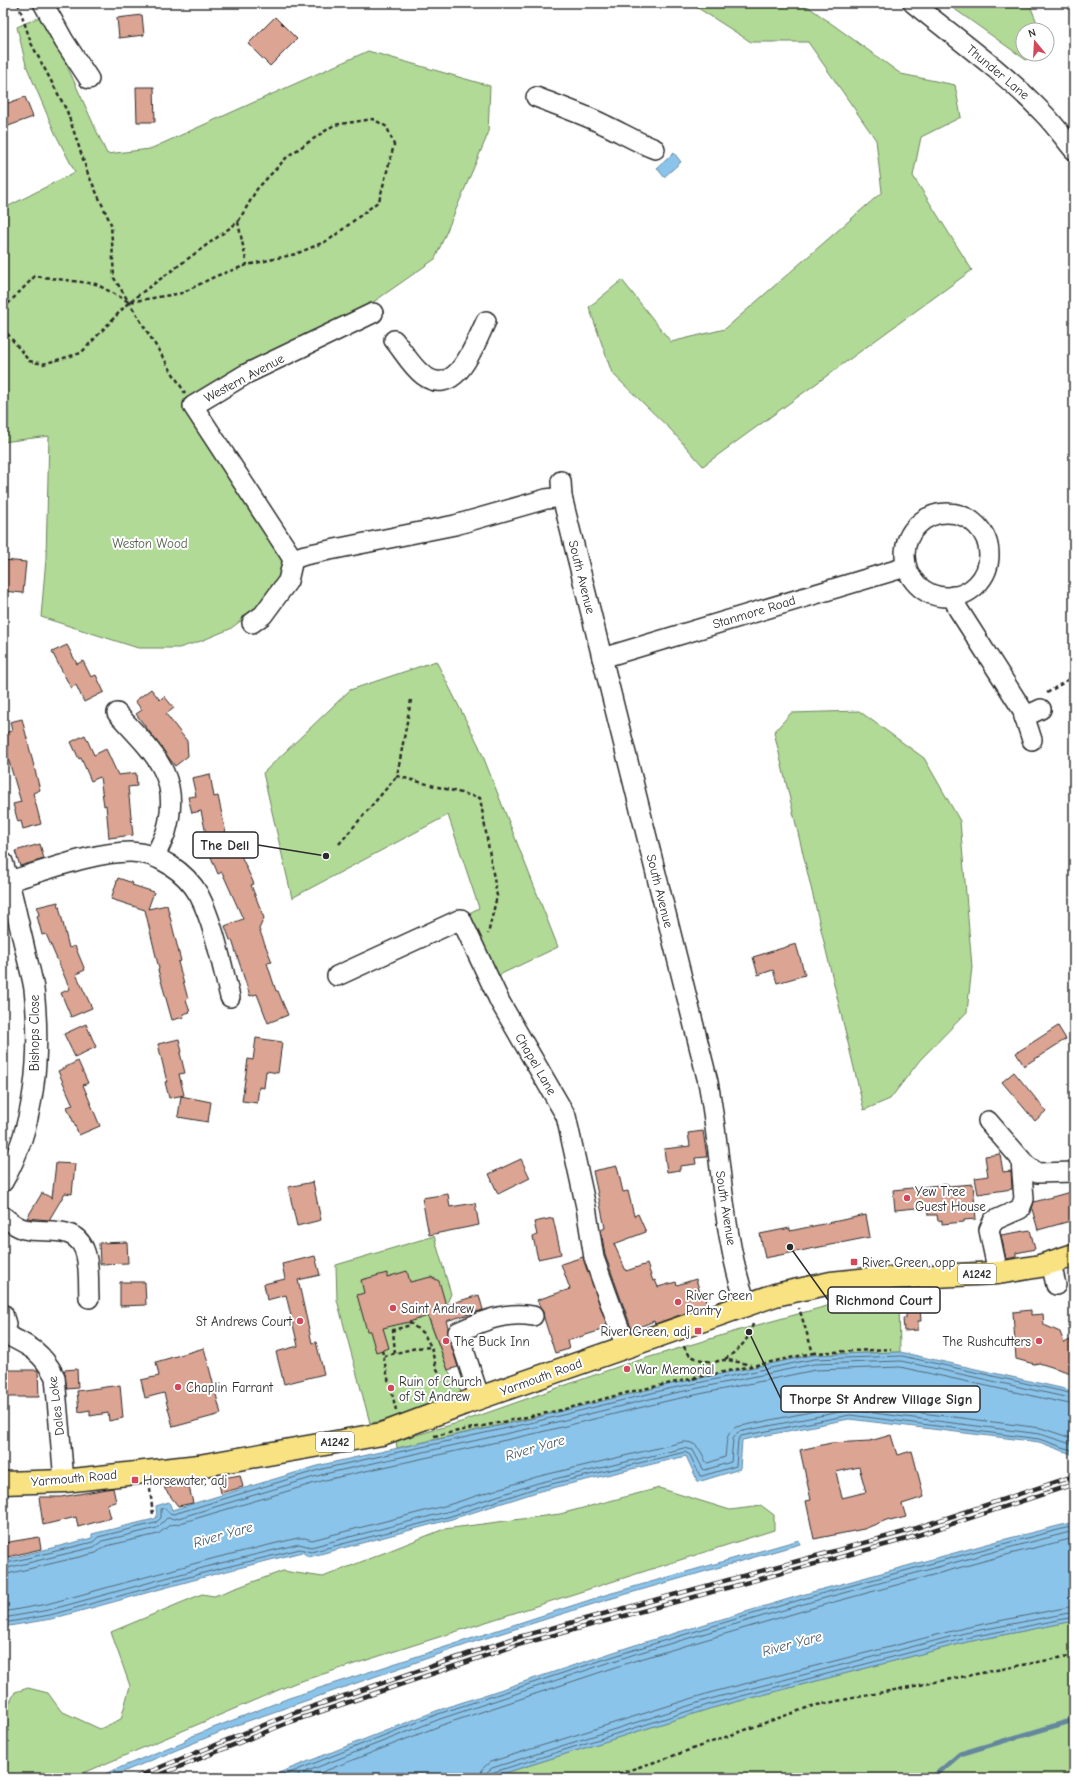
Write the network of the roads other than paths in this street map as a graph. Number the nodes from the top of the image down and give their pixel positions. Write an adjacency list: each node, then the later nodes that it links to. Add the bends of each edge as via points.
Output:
1 (44, 3): 3 (street, via 64,41)
2 (913, 3): 6 (street, Thunder Lane, via 1031,100)
3 (89, 79)
4 (536, 97): 5 (street)
5 (655, 149)
6 (1074, 150)
7 (373, 313): 10 (street, Western Avenue, via 246,374 193,406)
8 (486, 321): 9 (street, via 463,365 453,377 442,383 433,382 422,374)
9 (394, 340)
10 (292, 559): 13 (street, via 288,581 263,615); 14 (street, South Avenue, via 455,525 546,499 562,489)
11 (906, 567): 12 (street, via 913,580 924,591 941,597); 12 (street, via 905,552 908,538 917,526 931,516 945,513 972,522 983,535 988,549 987,565 982,578 970,590); 14 (street, Stanmore Road)
12 (953, 596): 16 (street, via 958,609 1022,709 1032,713)
13 (252, 623)
14 (602, 658): 32 (street, South Avenue, via 708,1082 734,1263)
15 (117, 713): 17 (street, via 160,763 169,782 171,803 166,832)
16 (1032, 740)
17 (155, 857): 19 (street, via 131,852 103,854); 21 (street, via 174,867 190,882 199,896 207,915)
18 (3, 862): 19 (street, Bishops Close)
19 (9, 881): 25 (street, Bishops Close, via 34,988 36,1060 22,1140)
20 (337, 976): 36 (street, Chapel Lane, via 461,920 500,1002 566,1116 586,1207 594,1258)
21 (230, 997)
22 (988, 1121): 23 (street)
23 (1021, 1160): 24 (street, via 1037,1172); 29 (street, via 1024,1199 1020,1209 993,1221 989,1230)
24 (1074, 1172)
25 (3, 1182)
26 (3, 1216): 31 (street, via 22,1228 66,1232 79,1240 86,1257)
27 (1074, 1255): 28 (main road, Yarmouth Road / A1242)
28 (1051, 1263): 29 (main road, Yarmouth Road / A1242); 30 (street)
29 (998, 1273): 32 (main road, Yarmouth Road / A1242, via 832,1283)
30 (1056, 1285)
31 (89, 1298)
32 (752, 1302): 36 (main road, Yarmouth Road / A1242)
33 (3, 1314): 35 (street, Dales Loke, via 6,1324)
34 (533, 1316): 37 (street, via 521,1314 456,1325)
35 (3, 1333): 38 (street, Dales Loke, via 34,1349 48,1363 55,1376)
36 (626, 1347): 37 (main road, Yarmouth Road / A1242)
37 (472, 1401): 38 (main road, Yarmouth Road / A1242, via 382,1434 199,1466)
38 (64, 1481): 39 (main road, Yarmouth Road / A1242)
39 (3, 1483)

